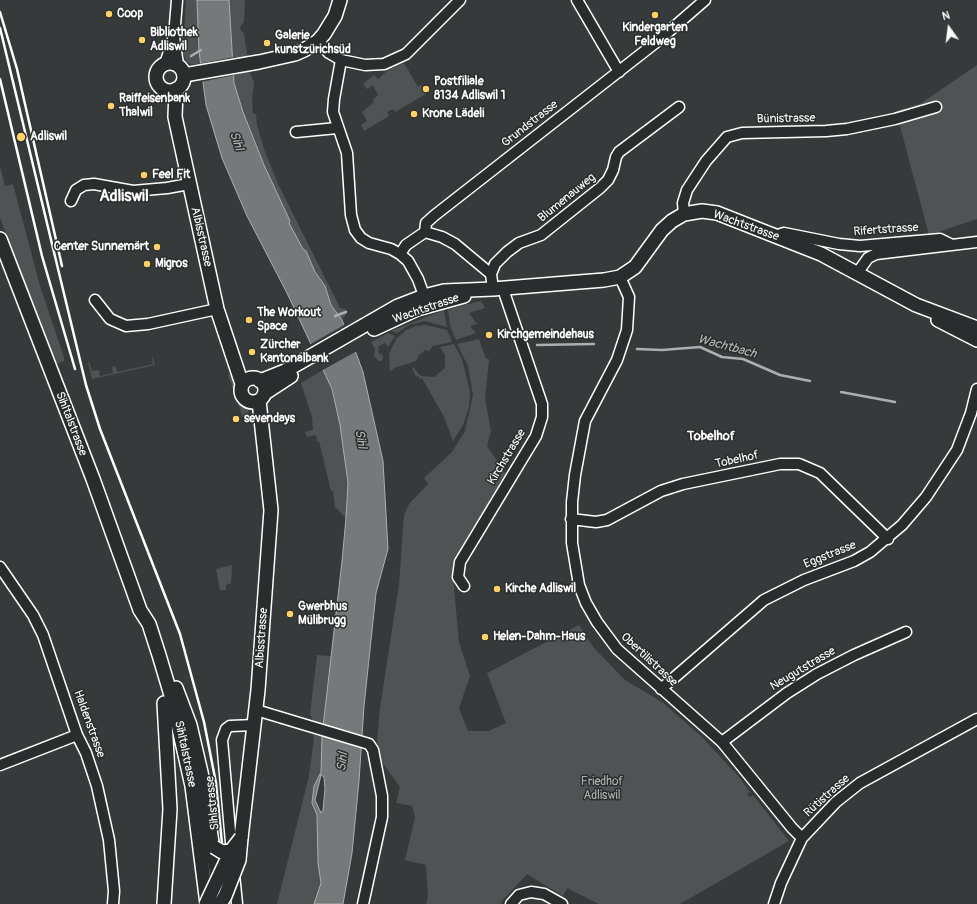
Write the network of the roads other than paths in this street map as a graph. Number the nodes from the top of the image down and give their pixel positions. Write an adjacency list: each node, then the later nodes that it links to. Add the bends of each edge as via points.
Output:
1 (177, 0): 8 (street, via 174,37)
2 (340, 0): 6 (main road, via 334,16)
3 (460, 0): 7 (street, via 414,46 396,60 375,65)
4 (577, 0): 9 (street)
5 (705, 0): 9 (street, Grundstrasse)
6 (318, 41): 7 (street, via 329,53); 8 (main road, via 295,54 259,62)
7 (341, 60): 13 (street, via 333,112)
8 (180, 69): 10 (main road, via 183,82); 10 (main road, via 160,68 156,77 159,85)
9 (619, 72): 18 (street, Grundstrasse, via 435,214 426,223)
10 (171, 90): 15 (main road, Albisstrasse)
11 (679, 107): 25 (street, Blumenauweg, via 619,152 614,170 600,188 541,235 519,243 507,252 495,264)
12 (936, 107): 17 (street, Bünistrasse, via 847,129 742,133 727,137 686,190)
13 (337, 128): 14 (street); 23 (street, via 347,154 351,215 355,230 368,243)
14 (296, 132)
15 (189, 184): 16 (street, via 133,191 94,184 84,185 76,190); 31 (main road, Albisstrasse)
16 (71, 201)
17 (684, 214): 19 (main road, Wachtstrasse, via 702,211 717,213); 26 (main road, Wachtstrasse, via 672,220 640,262)
18 (425, 232): 23 (street, Grundstrasse, via 406,245); 25 (street, via 455,244)
19 (775, 236): 22 (street, Rifertstrasse, via 784,233 860,246 940,239); 24 (main road, Wachtstrasse)
20 (0, 239): 40 (main road, Sihltalstrasse, via 93,479)
21 (977, 242): 22 (street, Rifertstrasse)
22 (950, 244): 24 (street, Rifertstrasse, via 876,254 868,258)
23 (400, 254): 29 (street, via 414,270)
24 (858, 272): 30 (main road, Wachtstrasse)
25 (491, 274): 27 (street)
26 (620, 277): 27 (main road, Wachtstrasse); 36 (street, Obertilistrasse, via 629,297 627,330 618,360 585,421 575,475)
27 (499, 289): 29 (main road, Wachtstrasse, via 444,291); 39 (street, Kirchstrasse, via 505,295 542,404 542,417 536,436 460,562 458,578)
28 (95, 300): 31 (street, via 110,319 126,326 148,324)
29 (426, 301): 35 (main road, Wachtstrasse, via 398,306 359,333)
30 (916, 305): 32 (main road, Wachtstrasse); 33 (main road, Wachtstrasse, via 947,326)
31 (217, 309): 35 (main road, Albisstrasse, via 234,356)
32 (977, 328)
33 (977, 340)
34 (977, 389): 37 (street, Eggstrasse, via 972,413 957,450 926,496)
35 (254, 390): 45 (main road, Albisstrasse, via 268,473 271,510)
36 (571, 519): 37 (street, Tobelhof, via 596,522 607,520 661,491 683,484 780,464 799,464 820,473); 43 (street, Obertilistrasse, via 575,568 586,603 607,638)
37 (888, 539): 43 (street, Eggstrasse, via 854,561 804,580 764,600)
38 (0, 567): 48 (street, Haldenstrasse, via 43,634)
39 (464, 586)
40 (140, 610): 42 (main road, Sihltalstrasse, via 149,624); 44 (main road, Sihltalstrasse, via 141,627)
41 (906, 632): 49 (street, Neugutstrasse, via 817,674 786,693)
42 (159, 655): 53 (main road, via 180,695 197,754); 59 (main road, Sihltalstrasse, via 173,702 192,786)
43 (661, 690): 49 (street, Obertilistrasse)
44 (164, 703): 57 (main road, via 170,809); 58 (main road, Sihltalstrasse, via 190,817)
45 (256, 710): 47 (main road, Albisstrasse); 62 (street, via 364,742 373,750 383,807)
46 (977, 719): 52 (street, Rütistrasse, via 860,783 833,805)
47 (255, 725): 51 (main road, Albisstrasse); 61 (street, Sihlstrasse, via 230,726 223,735 221,747)
48 (77, 735): 50 (street); 56 (street, Haldenstrasse, via 97,786 106,824 114,891)
49 (722, 742): 52 (street, Obertilistrasse)
50 (0, 765)
51 (241, 838): 54 (main road, bridge); 60 (main road, Albisstrasse, bridge, via 239,860 230,885)
52 (802, 838): 65 (street, Rütistrasse)
53 (214, 847): 54 (main road, bridge, via 222,852); 55 (main road, bridge)
54 (231, 851): 55 (main road, bridge)
55 (218, 880): 59 (main road, bridge); 60 (main road)
56 (113, 904)
57 (164, 904)
58 (199, 904)
59 (206, 904)
60 (219, 904)
61 (237, 904)
62 (363, 904)
63 (510, 904): 64 (street, via 519,895 531,892 544,894)
64 (562, 904)
65 (774, 904)

